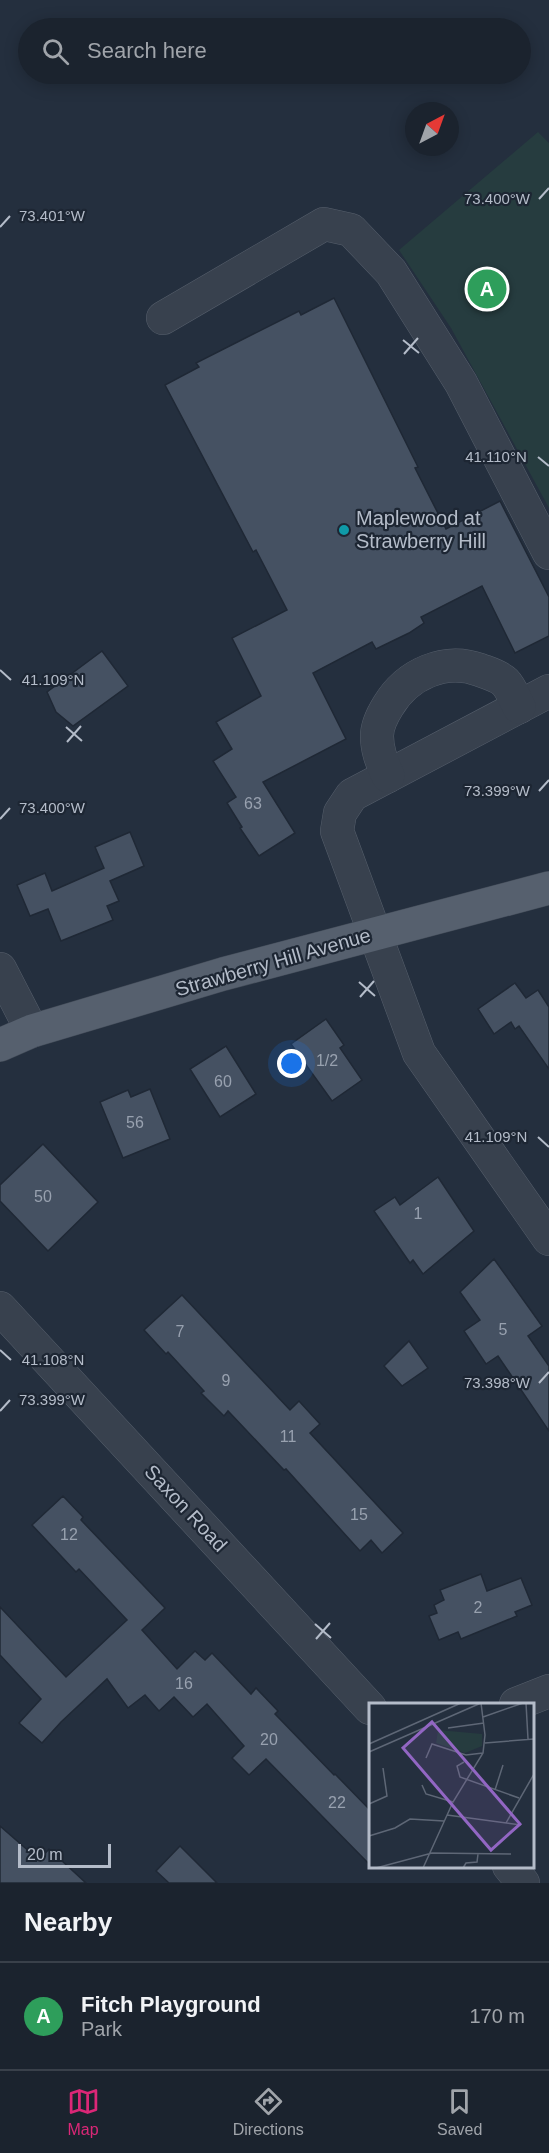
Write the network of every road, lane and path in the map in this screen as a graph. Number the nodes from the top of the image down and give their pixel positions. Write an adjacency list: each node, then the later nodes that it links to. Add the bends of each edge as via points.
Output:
1 (163, 318): 2 (street, via 324,224 351,230 391,272 461,383)
2 (549, 553)
3 (549, 691): 4 (street)
4 (519, 707): 5 (street); 5 (street, via 506,683 494,675 451,665 428,670 395,694 384,713 377,734 379,756)
5 (388, 776): 7 (street, via 352,795 340,813 337,831)
6 (549, 888): 7 (main road, Strawberry Hill Avenue)
7 (374, 933): 9 (main road, Strawberry Hill Avenue); 11 (street, via 419,1053)
8 (0, 969): 9 (street)
9 (32, 1031): 10 (main road, Strawberry Hill Avenue)
10 (0, 1046)
11 (549, 1239)
12 (0, 1308): 15 (street, Saxon Road)
13 (549, 1691): 14 (street)
14 (519, 1703)
15 (369, 1707)
16 (511, 1868): 17 (street)
17 (523, 1883)

